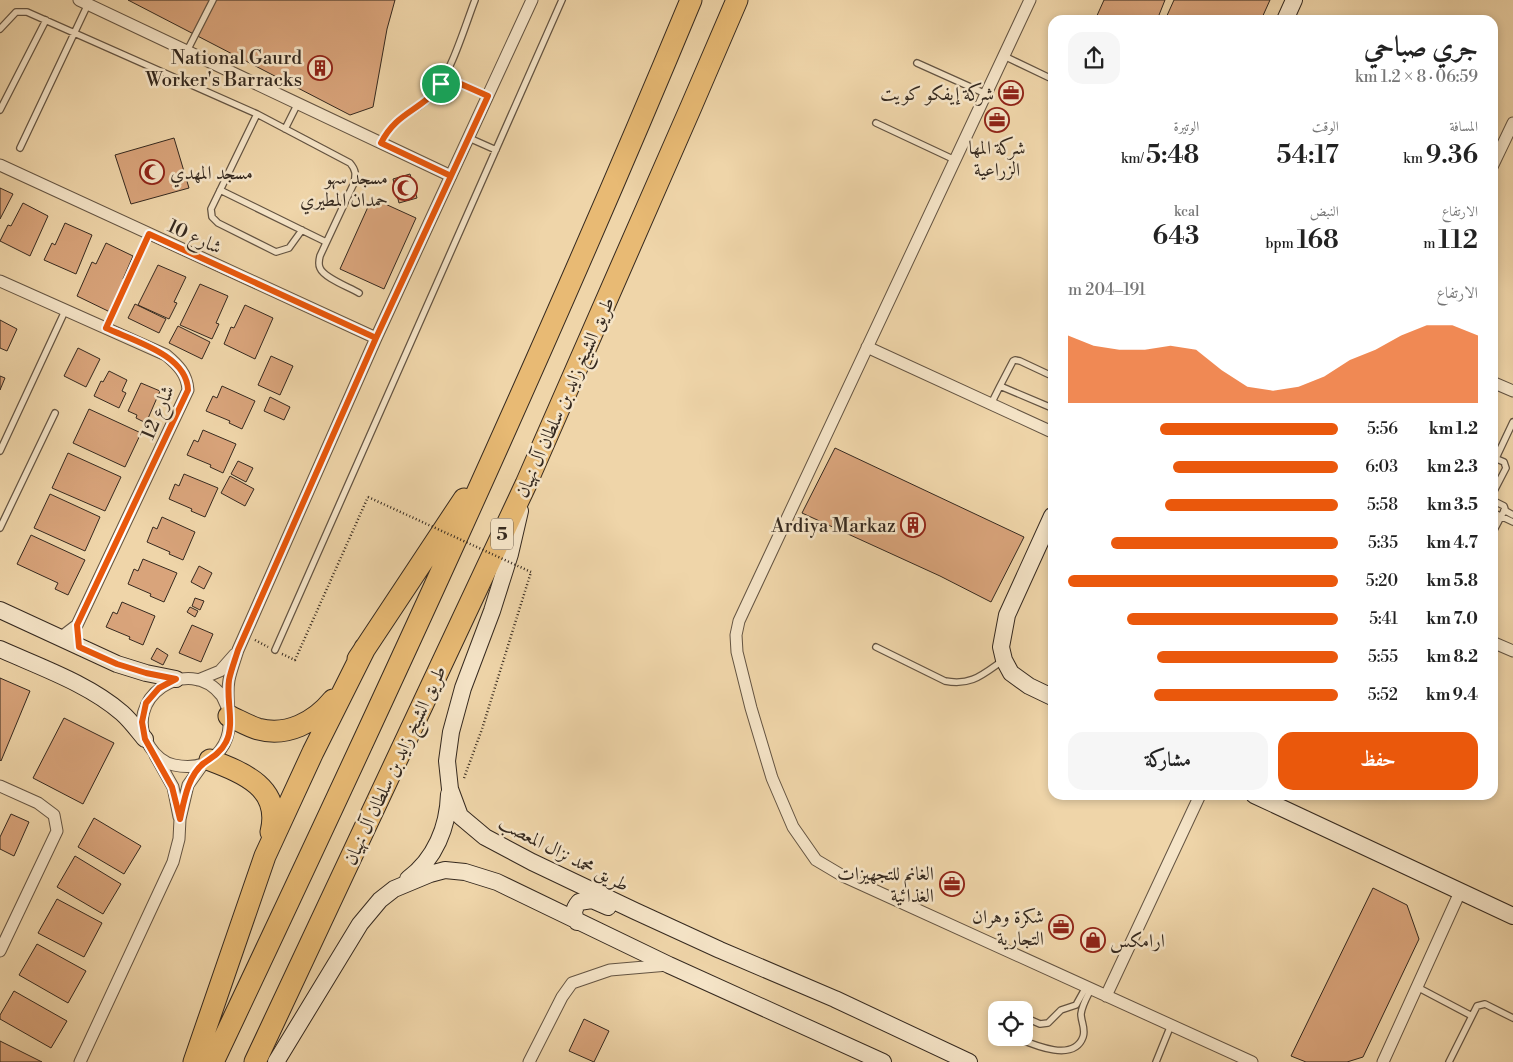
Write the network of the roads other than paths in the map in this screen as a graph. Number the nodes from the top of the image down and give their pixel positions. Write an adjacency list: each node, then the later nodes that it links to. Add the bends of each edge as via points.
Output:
1 (213, 0): 14 (lane)
2 (475, 0): 17 (lane)
3 (532, 0): 20 (street)
4 (562, 0): 30 (lane)
5 (691, 0): 52 (highway, طريق الشيخ زايد بن سلطان آل نهيان / 5)
6 (737, 0): 57 (highway, طريق الشيخ زايد بن سلطان آل نهيان / 5)
7 (1294, 0): 10 (street)
8 (1027, 1): 15 (street)
9 (84, 2): 13 (lane); 14 (street)
10 (1287, 15)
11 (46, 20): 12 (lane, via 27,12 16,12); 13 (lane); 22 (lane)
12 (0, 29)
13 (75, 33): 23 (lane); 29 (lane)
14 (187, 51): 21 (street)
15 (1004, 56): 18 (lane); 19 (street)
16 (917, 63): 19 (lane)
17 (445, 77): 20 (lane); 28 (lane, via 430,97 394,123)
18 (1048, 77)
19 (986, 94): 32 (street)
20 (488, 96): 27 (street)
21 (298, 103): 26 (lane); 28 (street)
22 (0, 110)
23 (257, 114): 26 (lane); 35 (lane)
24 (876, 123): 32 (lane)
25 (1512, 128): 31 (street)
26 (285, 129): 37 (lane, via 354,168 354,183)
27 (469, 138): 30 (lane); 34 (street)
28 (381, 143): 34 (street)
29 (20, 148)
30 (496, 150): 75 (lane)
31 (1498, 155)
32 (956, 160): 42 (street)
33 (0, 164): 41 (street, شارع 10)
34 (451, 176): 41 (street)
35 (220, 190): 36 (lane); 36 (lane, via 211,209 214,221 272,251 281,252 289,248)
36 (302, 230): 37 (lane)
37 (326, 242): 39 (lane, via 318,264 320,270)
38 (0, 281): 40 (street, شارع 12)
39 (359, 292)
40 (65, 311): 54 (lane); 67 (street, شارع 12, via 166,356 177,363 188,380 188,390)
41 (376, 338): 74 (street)
42 (867, 347): 47 (street); 99 (street, via 738,628 737,652 772,778 793,828 816,860 843,876)
43 (1048, 374): 45 (lane, via 1015,360)
44 (1498, 385): 46 (street)
45 (1000, 386): 47 (lane); 48 (lane)
46 (1513, 391)
47 (991, 404): 51 (street)
48 (1048, 406)
49 (55, 413): 65 (lane)
50 (1513, 422): 53 (lane)
51 (1048, 430)
52 (496, 450): 73 (highway); 108 (highway, طريق الشيخ زايد بن سلطان آل نهيان / 5, via 342,788)
53 (1498, 450)
54 (0, 451)
55 (1498, 459): 56 (lane, via 1506,468)
56 (1498, 483)
57 (526, 484): 86 (street, طريق محمد نزال المعصب, via 510,554 451,732 447,761); 109 (highway, طريق الشيخ زايد بن سلطان آل نهيان / 5)
58 (1498, 503): 60 (lane, via 1504,506)
59 (1498, 513): 60 (lane)
60 (1503, 513): 61 (lane); 62 (lane); 63 (lane)
61 (1513, 515)
62 (1513, 522)
63 (1498, 523)
64 (1048, 525): 77 (street, via 1007,615 1001,647)
65 (0, 528)
66 (0, 610): 68 (street)
67 (77, 625): 68 (street, شارع 12); 70 (street)
68 (60, 638): 70 (street)
69 (1498, 645): 76 (street)
70 (79, 647): 78 (street, via 117,664)
71 (876, 647): 77 (lane, via 945,682 957,684 974,680)
72 (0, 648): 82 (street, via 106,700)
73 (365, 648): 81 (highway, via 332,701 318,716 303,725 273,731 258,729); 90 (highway)
74 (238, 650): 79 (street, via 220,671); 81 (street, via 229,680)
75 (275, 650)
76 (1513, 652)
77 (1004, 660): 80 (street, via 1011,672)
78 (176, 679): 79 (street); 82 (street, via 159,688 146,703 142,722)
79 (198, 680): 81 (street, via 222,696)
80 (1048, 695)
81 (229, 712): 84 (street, via 226,741 217,755)
82 (145, 739): 83 (street)
83 (154, 754): 84 (street, via 169,764 186,767); 89 (street, via 172,787)
84 (207, 762): 89 (street, via 188,785); 90 (highway, via 244,774 256,782 270,800 274,810 273,825)
85 (0, 786): 96 (street, via 38,803 54,815 57,831)
86 (452, 796): 91 (street, via 436,847 410,878); 95 (street, طريق محمد نزال المعصب, via 460,816 485,837)
87 (1198, 800): 100 (street)
88 (1265, 800): 92 (street)
89 (180, 819): 106 (street, via 179,839 172,862)
90 (265, 856): 107 (highway)
91 (394, 889): 94 (street, via 445,870 465,872 497,882); 110 (street, via 360,924)
92 (1460, 892): 93 (street); 98 (street)
93 (1513, 916)
94 (577, 922): 95 (street, via 573,914 575,907 579,902 592,900 664,934); 97 (street)
95 (720, 950): 113 (street, طريق محمد نزال المعصب)
96 (0, 951)
97 (669, 965): 111 (street, via 610,970 572,983); 112 (street)
98 (1417, 987): 101 (lane); 116 (street)
99 (1089, 988): 100 (street); 103 (lane, via 1076,1005 1061,1010 1048,1023); 105 (lane, via 1081,1015 1083,1038 1076,1049 1066,1055 1055,1054)
100 (1106, 996): 104 (street)
101 (1472, 1016): 102 (lane, via 1477,1006 1484,1004); 117 (lane)
102 (1513, 1018)
103 (1033, 1021)
104 (1171, 1025): 114 (lane); 115 (street)
105 (1033, 1045)
106 (80, 1062)
107 (194, 1062)
108 (212, 1062)
109 (255, 1062)
110 (276, 1062)
111 (529, 1062)
112 (883, 1062)
113 (969, 1062)
114 (1156, 1062)
115 (1252, 1062)
116 (1383, 1062)
117 (1449, 1062)

